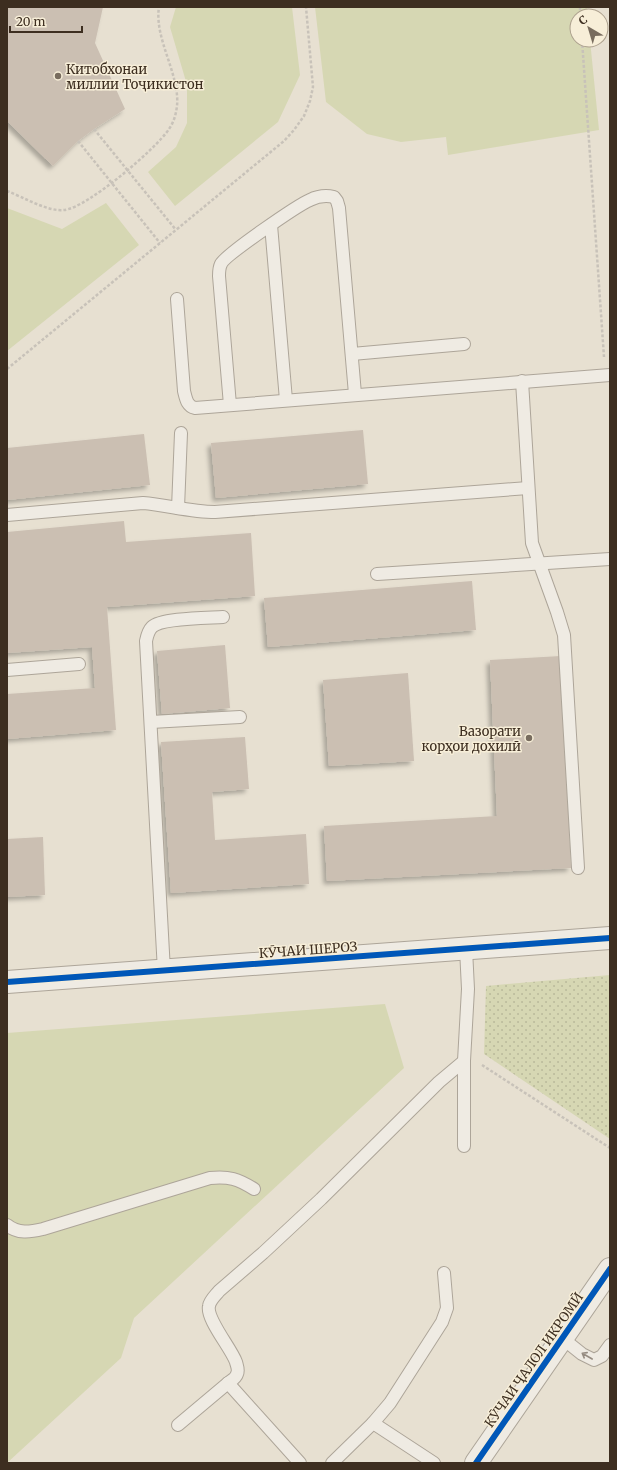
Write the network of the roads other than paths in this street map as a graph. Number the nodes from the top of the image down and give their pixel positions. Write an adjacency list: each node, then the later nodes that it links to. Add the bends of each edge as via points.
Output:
1 (271, 225): 4 (lane, via 319,196 334,197 337,201 340,208); 8 (lane); 9 (lane, via 226,259 219,270)
2 (177, 299): 9 (lane, via 184,391 188,404 195,408)
3 (464, 344): 4 (lane)
4 (352, 354): 7 (lane)
5 (608, 375): 6 (lane)
6 (522, 382): 7 (lane); 11 (lane)
7 (355, 394): 8 (lane)
8 (286, 400): 9 (lane)
9 (230, 405)
10 (181, 433): 12 (lane)
11 (528, 488): 12 (lane, via 215,512); 15 (lane, via 532,543)
12 (178, 508): 13 (lane, via 143,503)
13 (7, 516)
14 (610, 559): 15 (lane)
15 (539, 564): 16 (lane); 22 (lane, via 564,635)
16 (377, 574)
17 (223, 617): 21 (lane, via 167,621 152,627 146,641)
18 (80, 664): 19 (lane)
19 (7, 670)
20 (240, 716): 21 (lane)
21 (150, 722): 25 (lane)
22 (578, 868)
23 (610, 938): 24 (street, КӮЧАИ ШЕРОЗ)
24 (466, 949): 25 (street, КӮЧАИ ШЕРОЗ); 27 (lane, via 468,989)
25 (164, 971): 26 (street, КӮЧАИ ШЕРОЗ)
26 (7, 982)
27 (464, 1061): 28 (lane); 35 (lane, via 212,1299 208,1311 210,1319 234,1357 238,1370)
28 (464, 1146)
29 (254, 1189): 30 (lane, via 233,1178 210,1178 43,1229 18,1231)
30 (7, 1225)
31 (610, 1269): 33 (street, КӮЧАИ ҶАЛОЛ ИКРОМӢ)
32 (444, 1273): 36 (lane, via 447,1308 442,1322 390,1403)
33 (562, 1338): 34 (lane, one-way to 33, via 602,1356 594,1360); 41 (street, КӮЧАИ ҶАЛОЛ ИКРОМӢ)
34 (610, 1345)
35 (228, 1383): 37 (lane); 38 (lane)
36 (373, 1423): 39 (lane); 40 (lane)
37 (178, 1425)
38 (300, 1463)
39 (332, 1463)
40 (434, 1463)
41 (476, 1463)

